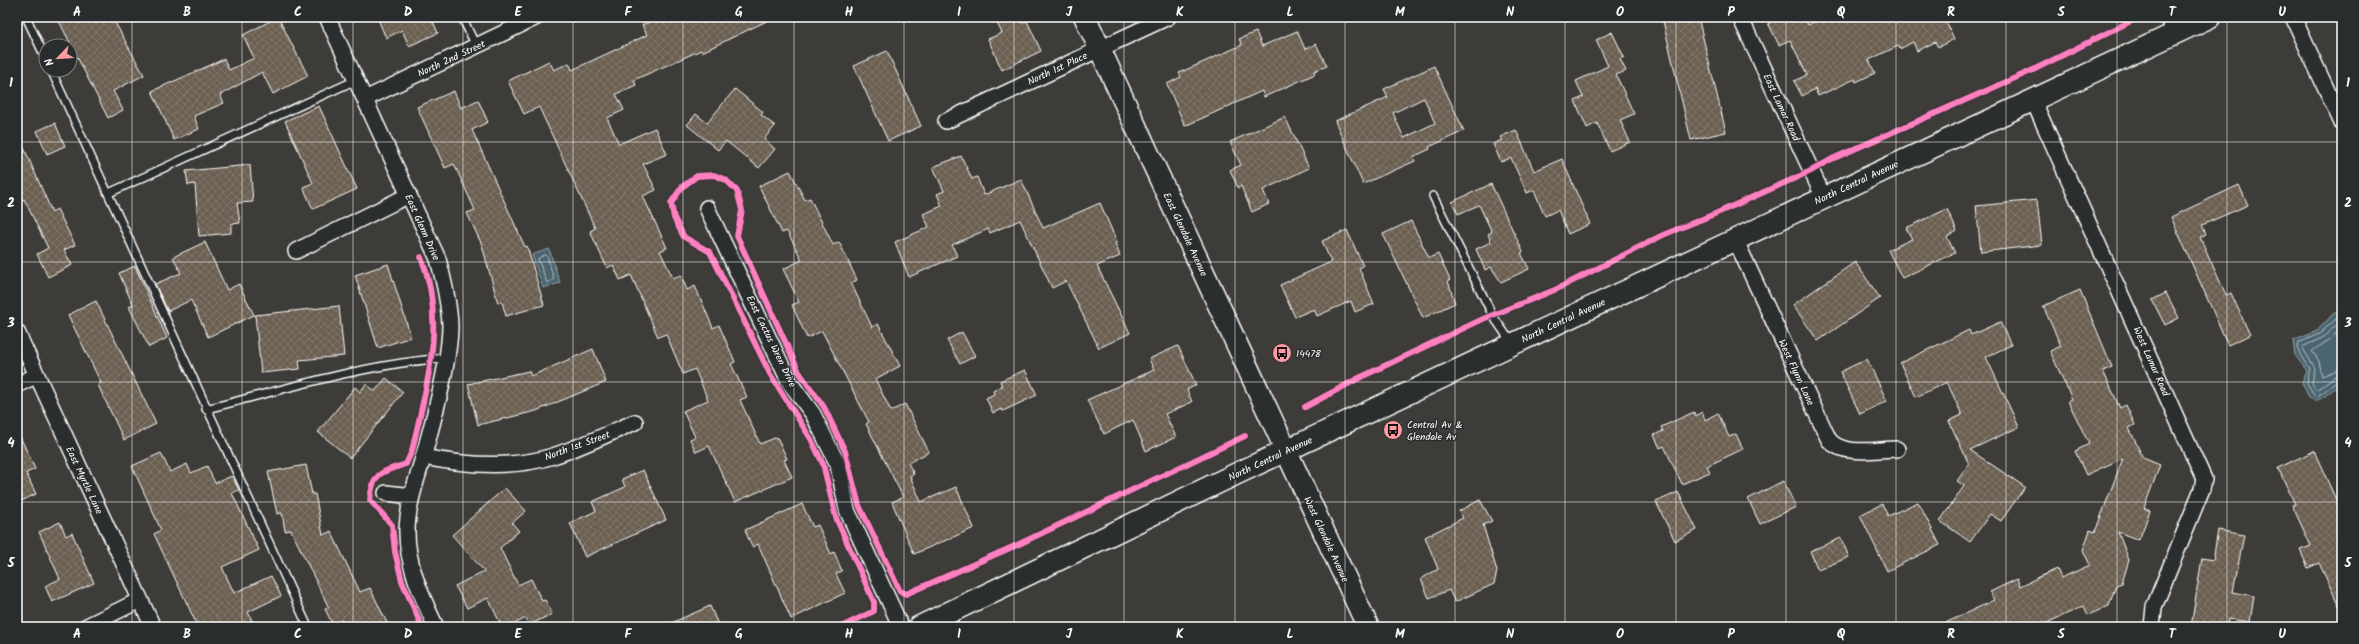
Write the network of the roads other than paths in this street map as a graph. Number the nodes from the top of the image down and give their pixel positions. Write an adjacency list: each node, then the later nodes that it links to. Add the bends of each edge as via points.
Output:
1 (26, 17): 11 (lane)
2 (327, 17): 15 (street, East Glenn Drive)
3 (462, 17): 12 (lane)
4 (538, 17): 12 (street, North 2nd Street)
5 (1085, 17): 13 (main road, East Glendale Avenue)
6 (1168, 17): 13 (street, North 1st Place)
7 (1740, 17): 23 (street, East Lamar Road)
8 (2210, 17): 10 (main road, North Central Avenue)
9 (2293, 17): 19 (street)
10 (2171, 25): 17 (main road, North Central Avenue)
11 (38, 42)
12 (476, 46): 16 (street, North 2nd Street)
13 (1100, 48): 18 (street, North 1st Place); 35 (main road, East Glendale Avenue)
14 (55, 78): 20 (lane)
15 (356, 80): 16 (street, East Glenn Drive); 20 (lane)
16 (365, 99): 21 (street, East Glenn Drive)
17 (2033, 100): 23 (main road, North Central Avenue); 47 (street, West Lamar Road, via 2204,479 2154,608)
18 (946, 121)
19 (2342, 123)
20 (109, 193): 32 (lane)
21 (408, 196): 26 (street); 29 (street, East Glenn Drive, via 438,259 446,292 450,325)
22 (1433, 196): 28 (lane, via 1494,316)
23 (1824, 198): 25 (main road, North Central Avenue)
24 (707, 208): 44 (street, East Cactus Wren Drive, via 790,383 813,414 838,465 847,510)
25 (1735, 239): 28 (main road, North Central Avenue); 34 (street, West Flynn Lane, via 1829,440 1837,447 1848,450)
26 (296, 250)
27 (17, 332): 30 (street, East Myrtle Lane)
28 (1512, 344): 35 (main road, North Central Avenue)
29 (446, 358): 32 (lane, via 404,361 346,373); 36 (street, East Glenn Drive)
30 (37, 375): 31 (street); 39 (street, East Myrtle Lane)
31 (17, 385)
32 (206, 409): 42 (lane)
33 (635, 422): 36 (street, North 1st Street, via 552,457 506,464 445,461)
34 (1897, 449)
35 (1287, 450): 45 (main road, North Central Avenue); 46 (main road, West Glendale Avenue)
36 (423, 457): 38 (street, East Glenn Drive)
37 (386, 493): 38 (street)
38 (412, 496): 43 (street, East Glenn Drive, via 407,529 408,548 424,601)
39 (140, 600): 40 (street); 41 (street, East Myrtle Lane)
40 (85, 627)
41 (153, 627)
42 (308, 627)
43 (436, 627)
44 (901, 627)
45 (919, 627)
46 (1368, 627)
47 (2152, 627)

